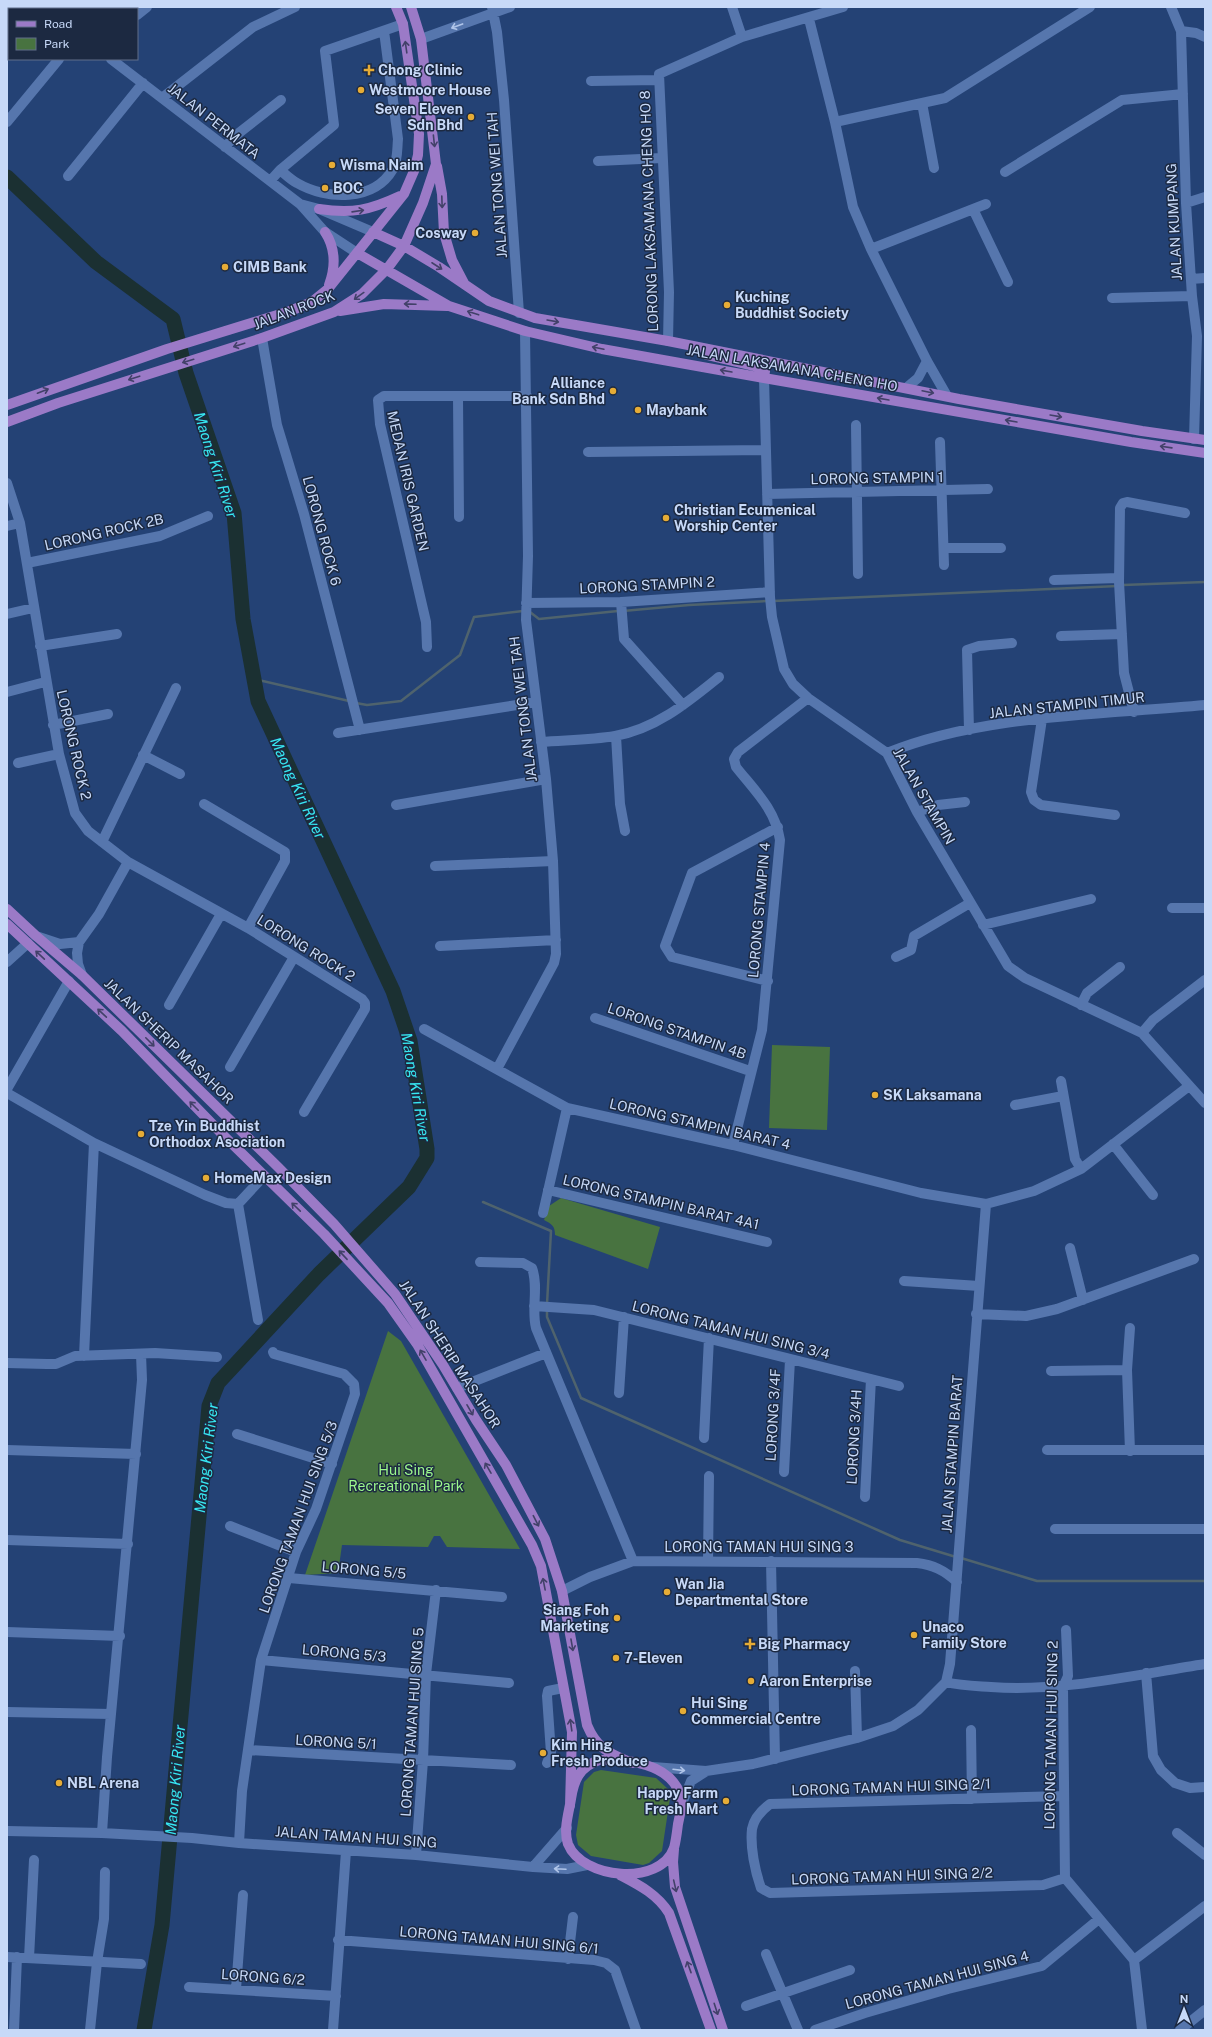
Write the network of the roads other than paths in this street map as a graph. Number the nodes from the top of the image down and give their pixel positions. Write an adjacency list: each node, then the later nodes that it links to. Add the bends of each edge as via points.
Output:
1 (148, 7): 11 (street)
2 (295, 7): 25 (street, via 253,27)
3 (396, 7): 13 (main road, JALAN ROCK)
4 (410, 7): 18 (main road, JALAN ROCK)
5 (510, 7): 10 (street)
6 (732, 7): 17 (street)
7 (844, 7): 12 (street, LORONG LAKSAMANA CHENG HO 8)
8 (1090, 7): 27 (street, via 945,98)
9 (1171, 7): 15 (street, JALAN KUMPANG)
10 (493, 10): 18 (street, one-way to 18); 61 (street, JALAN TONG WEI TAH, via 504,100)
11 (138, 14)
12 (809, 19): 17 (street, LORONG LAKSAMANA CHENG HO 8); 29 (street)
13 (403, 24): 14 (street); 39 (main road, JALAN ROCK, one-way to 13, via 418,155 419,134)
14 (384, 31): 35 (street, via 325,51 334,125); 35 (street, via 398,139 394,168 382,183 361,193 334,196 296,183)
15 (1181, 31): 16 (street); 24 (street, JALAN KUMPANG)
16 (1205, 37)
17 (742, 38): 21 (street, LORONG LAKSAMANA CHENG HO 8, via 659,74)
18 (421, 39): 33 (main road, JALAN ROCK, one-way to 33)
19 (58, 60): 28 (street)
20 (112, 60): 23 (street, JALAN PERMATA)
21 (658, 80): 22 (street); 31 (street, LORONG LAKSAMANA CHENG HO 8)
22 (591, 81)
23 (143, 83): 25 (street, JALAN PERMATA); 37 (street)
24 (1183, 94): 36 (street, via 1122,100); 41 (street, JALAN KUMPANG)
25 (162, 98): 30 (street, JALAN PERMATA)
26 (280, 100): 30 (street)
27 (922, 103): 29 (street); 34 (street)
28 (7, 122)
29 (835, 122): 49 (street, via 852,208)
30 (225, 147): 38 (street, JALAN PERMATA)
31 (662, 158): 32 (street); 65 (street, LORONG LAKSAMANA CHENG HO 8)
32 (598, 160)
33 (436, 164): 48 (main road, JALAN ROCK, via 423,203); 55 (main road, one-way to 55, via 442,194 444,233 452,260)
34 (934, 168)
35 (280, 170): 38 (street)
36 (1005, 172)
37 (68, 176)
38 (270, 181): 42 (street, JALAN PERMATA)
39 (404, 194): 44 (main road, one-way to 39, via 355,212 378,206); 47 (main road, JALAN ROCK)
40 (1205, 197): 41 (street)
41 (1186, 203): 53 (street, JALAN KUMPANG)
42 (300, 204): 44 (street); 46 (street)
43 (986, 204): 45 (street)
44 (320, 209): 47 (street)
45 (972, 209): 49 (street); 54 (street)
46 (325, 232): 50 (street); 56 (main road, via 332,242 334,254 333,274)
47 (373, 232): 48 (main road, JALAN LAKSAMANA CHENG HO); 50 (main road, JALAN ROCK)
48 (404, 246): 51 (main road, JALAN ROCK); 55 (main road, JALAN LAKSAMANA CHENG HO, one-way to 55)
49 (871, 249): 67 (street)
50 (357, 253): 51 (main road, JALAN LAKSAMANA CHENG HO); 56 (main road, JALAN ROCK)
51 (387, 269): 59 (main road, JALAN LAKSAMANA CHENG HO); 60 (main road, JALAN ROCK, one-way to 60, via 362,294)
52 (1205, 278): 53 (street)
53 (1191, 279): 57 (street, JALAN KUMPANG)
54 (1008, 282)
55 (465, 285): 61 (main road, JALAN LAKSAMANA CHENG HO, via 489,301)
56 (328, 289): 73 (main road, JALAN ROCK, one-way to 56, via 197,339 290,311 312,302)
57 (1192, 296): 58 (street); 63 (street, JALAN KUMPANG)
58 (1112, 298)
59 (449, 306): 60 (main road, one-way to 60, via 384,304); 62 (main road, JALAN LAKSAMANA CHENG HO, one-way to 59)
60 (334, 312): 64 (main road, JALAN ROCK)
61 (520, 313): 65 (main road, JALAN LAKSAMANA CHENG HO, one-way to 65, via 535,318)
62 (525, 331): 68 (main road, JALAN LAKSAMANA CHENG HO, one-way to 62, via 602,349); 70 (street, JALAN TONG WEI TAH)
63 (1201, 337): 76 (street, JALAN KUMPANG)
64 (262, 338): 74 (main road, JALAN ROCK, one-way to 74); 122 (street, LORONG ROCK 6, via 277,425 304,514)
65 (668, 340): 66 (main road, JALAN LAKSAMANA CHENG HO)
66 (686, 344): 68 (main road, via 701,354 762,368); 69 (main road, JALAN LAKSAMANA CHENG HO)
67 (926, 361): 69 (street, via 918,378); 71 (street)
68 (764, 378): 79 (street, JALAN STAMPIN); 81 (main road, JALAN LAKSAMANA CHENG HO, one-way to 68)
69 (906, 388): 71 (main road, JALAN LAKSAMANA CHENG HO, one-way to 71)
70 (527, 396): 72 (street, MEDAN IRIS GARDEN); 101 (street, JALAN TONG WEI TAH)
71 (948, 396): 76 (main road, JALAN LAKSAMANA CHENG HO, one-way to 76)
72 (458, 397): 89 (street); 109 (street, MEDAN IRIS GARDEN, via 384,396 378,400 380,424 426,622)
73 (7, 405)
74 (7, 422)
75 (856, 424): 85 (street)
76 (1194, 438): 77 (main road, JALAN LAKSAMANA CHENG HO)
77 (1205, 440)
78 (940, 442): 84 (street)
79 (765, 450): 80 (street); 86 (street, JALAN STAMPIN)
80 (588, 452)
81 (1205, 453)
82 (7, 483): 90 (street, LORONG ROCK 2)
83 (988, 489): 84 (street, LORONG STAMPIN 1)
84 (941, 491): 85 (street, LORONG STAMPIN 1); 92 (street)
85 (857, 492): 86 (street, LORONG STAMPIN 1); 96 (street)
86 (767, 494): 99 (street, JALAN STAMPIN)
87 (1185, 513): 98 (street, via 1122,503)
88 (208, 516): 94 (street, LORONG ROCK 2B, via 160,536)
89 (459, 517)
90 (20, 523): 91 (street); 94 (street, LORONG ROCK 2)
91 (7, 526)
92 (944, 548): 93 (street); 95 (street)
93 (1001, 548)
94 (27, 563): 102 (street, LORONG ROCK 2)
95 (944, 565)
96 (858, 574)
97 (1054, 580): 98 (street)
98 (1120, 580): 105 (street)
99 (770, 595): 100 (street, LORONG STAMPIN 2); 114 (street, JALAN STAMPIN, via 772,617 784,669 793,684)
100 (621, 605): 101 (street, LORONG STAMPIN 2); 116 (street, via 624,639)
101 (526, 606): 115 (street, JALAN TONG WEI TAH)
102 (33, 608): 103 (street); 108 (street, LORONG ROCK 2)
103 (7, 614)
104 (117, 634): 108 (street)
105 (1122, 634): 106 (street); 118 (street, via 1124,673)
106 (1060, 636)
107 (1012, 643): 123 (street, via 979,646 967,650)
108 (40, 646): 111 (street, LORONG ROCK 2)
109 (426, 646)
110 (719, 677): 116 (street)
111 (45, 682): 113 (street); 121 (street, LORONG ROCK 2)
112 (176, 688): 129 (street)
113 (7, 692)
114 (808, 698): 127 (street, JALAN STAMPIN); 138 (street, LORONG STAMPIN 4, via 738,752 734,760 736,767 771,810)
115 (536, 702): 122 (street); 126 (street, JALAN TONG WEI TAH)
116 (683, 705): 125 (street, via 649,725)
117 (1205, 705): 118 (street, JALAN STAMPIN TIMUR)
118 (1134, 712): 120 (street, JALAN STAMPIN TIMUR)
119 (108, 714): 121 (street)
120 (1042, 719): 123 (street, JALAN STAMPIN TIMUR); 137 (street, via 1031,792 1034,800 1041,805)
121 (53, 725): 128 (street, LORONG ROCK 2)
122 (360, 730): 124 (street)
123 (969, 730): 127 (street, JALAN STAMPIN TIMUR, via 908,744)
124 (338, 734)
125 (616, 736): 126 (street); 139 (street, via 620,804)
126 (541, 742): 132 (street, JALAN TONG WEI TAH)
127 (887, 753): 136 (street, JALAN STAMPIN)
128 (59, 754): 130 (street); 140 (street, LORONG ROCK 2, via 75,813 88,831)
129 (143, 755): 131 (street); 140 (street)
130 (18, 763)
131 (180, 774)
132 (546, 779): 135 (street); 141 (street, JALAN TONG WEI TAH)
133 (965, 802): 136 (street, via 938,805)
134 (204, 804): 152 (street, via 285,852 285,861)
135 (396, 805)
136 (917, 812): 145 (street, JALAN STAMPIN)
137 (1115, 815)
138 (778, 826): 164 (street, LORONG STAMPIN 4, via 780,840); 164 (street, via 692,873 665,946 672,957)
139 (625, 831)
140 (102, 842): 142 (street, LORONG ROCK 2)
141 (552, 861): 143 (street); 154 (street, JALAN TONG WEI TAH)
142 (128, 862): 149 (street, LORONG ROCK 2); 155 (street, via 99,914)
143 (435, 866)
144 (1091, 899): 151 (street)
145 (970, 904): 151 (street, JALAN STAMPIN); 158 (street, via 914,936 911,950)
146 (1172, 908): 147 (street)
147 (1205, 908)
148 (7, 909): 153 (main road, JALAN SHERIP MASAHOR)
149 (221, 914): 152 (street, LORONG ROCK 2); 165 (street)
150 (7, 924): 153 (main road, JALAN SHERIP MASAHOR)
151 (983, 925): 166 (street, JALAN STAMPIN, via 1001,958 1015,972)
152 (248, 928): 157 (street, LORONG ROCK 2)
153 (31, 939): 155 (street, via 60,944); 159 (street); 161 (main road, JALAN SHERIP MASAHOR); 163 (main road, via 36,939 70,972)
154 (556, 940): 156 (street); 171 (street, JALAN TONG WEI TAH, via 554,963)
155 (79, 942): 161 (street, via 78,959)
156 (440, 946)
157 (294, 957): 170 (street); 181 (street, LORONG ROCK 2, via 365,1003 365,1009)
158 (896, 957)
159 (7, 962)
160 (1120, 967): 166 (street, via 1087,993)
161 (82, 975): 216 (main road, JALAN SHERIP MASAHOR, one-way to 216, via 334,1224 369,1262 395,1294)
162 (1205, 980): 169 (street, via 1153,1020)
163 (69, 982): 175 (street); 186 (main road, JALAN SHERIP MASAHOR, one-way to 163, via 122,1031)
164 (768, 982): 172 (street, LORONG STAMPIN 4, via 762,1030)
165 (168, 1005)
166 (1081, 1005): 169 (street, JALAN STAMPIN)
167 (595, 1018): 172 (street, LORONG STAMPIN 4B)
168 (424, 1029): 171 (street, LORONG STAMPIN BARAT 4)
169 (1142, 1034): 174 (street, JALAN STAMPIN)
170 (230, 1067)
171 (497, 1070): 180 (street, LORONG STAMPIN BARAT 4)
172 (750, 1071): 184 (street, LORONG STAMPIN 4)
173 (1061, 1081): 177 (street)
174 (1189, 1086): 178 (street, JALAN STAMPIN); 183 (street)
175 (7, 1089)
176 (7, 1093): 182 (street)
177 (1063, 1096): 179 (street); 185 (street, via 1075,1159)
178 (1205, 1103)
179 (1015, 1105)
180 (567, 1108): 184 (street, LORONG STAMPIN BARAT 4); 187 (street)
181 (304, 1112)
182 (94, 1143): 189 (street, via 205,1195); 208 (street)
183 (1113, 1144): 185 (street); 188 (street)
184 (733, 1145): 190 (street, LORONG STAMPIN BARAT 4, via 921,1193)
185 (1081, 1169): 190 (street, via 1034,1191)
186 (264, 1176): 189 (street); 254 (main road, JALAN SHERIP MASAHOR, one-way to 186, via 541,1566 532,1545 417,1344 388,1303 324,1234)
187 (548, 1190): 191 (street); 192 (street, LORONG STAMPIN BARAT 4A1)
188 (1153, 1195)
189 (238, 1204): 202 (street)
190 (986, 1204): 197 (street, JALAN STAMPIN BARAT)
191 (543, 1213)
192 (767, 1242)
193 (1070, 1248): 198 (street)
194 (1194, 1259): 198 (street)
195 (480, 1262): 199 (street, via 523,1263 532,1268)
196 (904, 1281): 197 (street)
197 (979, 1286): 200 (street, JALAN STAMPIN BARAT)
198 (1083, 1300): 200 (street, via 1026,1316)
199 (536, 1306): 201 (street, LORONG TAMAN HUI SING 3/4, via 594,1310); 206 (street, via 534,1319)
200 (976, 1314): 239 (street, JALAN STAMPIN BARAT)
201 (624, 1316): 204 (street, LORONG TAMAN HUI SING 3/4); 217 (street)
202 (258, 1320)
203 (1130, 1328): 212 (street)
204 (709, 1338): 210 (street, LORONG TAMAN HUI SING 3/4); 219 (street)
205 (273, 1352): 225 (street, LORONG TAMAN HUI SING 5/3, via 344,1374 354,1384 355,1394)
206 (546, 1353): 216 (street); 235 (street)
207 (141, 1354): 208 (street); 209 (street); 224 (street, via 142,1380)
208 (84, 1356): 211 (street, via 75,1356 56,1364)
209 (217, 1357)
210 (790, 1360): 214 (street, LORONG TAMAN HUI SING 3/4); 226 (street, LORONG 3/4F)
211 (7, 1363)
212 (1127, 1370): 213 (street); 222 (street)
213 (1051, 1371)
214 (871, 1379): 215 (street, LORONG TAMAN HUI SING 3/4); 228 (street, LORONG 3/4H)
215 (899, 1386)
216 (457, 1388): 241 (main road, JALAN SHERIP MASAHOR, one-way to 241, via 506,1465 535,1518 553,1559)
217 (619, 1393)
218 (237, 1434): 225 (street)
219 (704, 1438)
220 (7, 1450): 224 (street)
221 (1047, 1450): 222 (street)
222 (1130, 1450): 223 (street)
223 (1205, 1450)
224 (136, 1454): 233 (street)
225 (332, 1464): 234 (street, LORONG TAMAN HUI SING 5/3, via 316,1509)
226 (784, 1472)
227 (709, 1476): 236 (street)
228 (865, 1496)
229 (230, 1526): 234 (street)
230 (1055, 1529): 231 (street)
231 (1205, 1529)
232 (7, 1540): 233 (street)
233 (128, 1544): 245 (street)
234 (296, 1552): 238 (street, LORONG TAMAN HUI SING 5/3)
235 (633, 1561): 236 (street, LORONG TAMAN HUI SING 3); 241 (street, LORONG TAMAN HUI SING 3)
236 (708, 1561): 237 (street, LORONG TAMAN HUI SING 3)
237 (771, 1561): 239 (street, LORONG TAMAN HUI SING 3, via 917,1563 932,1565); 260 (street)
238 (289, 1578): 240 (street, LORONG 5/5); 246 (street, LORONG TAMAN HUI SING 5/3)
239 (956, 1582): 251 (street, JALAN STAMPIN BARAT, via 950,1664)
240 (436, 1590): 242 (street, LORONG 5/5); 249 (street, LORONG TAMAN HUI SING 5)
241 (562, 1591): 263 (main road, JALAN SHERIP MASAHOR, one-way to 263, via 587,1725 599,1746 608,1753)
242 (502, 1597)
243 (1066, 1630): 253 (street, LORONG TAMAN HUI SING 2, via 1068,1676)
244 (7, 1632): 245 (street)
245 (120, 1636): 256 (street)
246 (261, 1660): 249 (street, LORONG 5/3); 259 (street, LORONG TAMAN HUI SING 5/3)
247 (1205, 1664): 250 (street)
248 (855, 1671): 258 (street)
249 (426, 1674): 252 (street, LORONG 5/3); 261 (street, LORONG TAMAN HUI SING 5)
250 (1146, 1674): 253 (street); 267 (street, via 1153,1756 1161,1770 1175,1783 1190,1788)
251 (946, 1682): 253 (street, via 1020,1690); 258 (street, JALAN STAMPIN BARAT, via 934,1696 908,1717 893,1726)
252 (509, 1683)
253 (1063, 1687): 268 (street, LORONG TAMAN HUI SING 2)
254 (563, 1688): 262 (street, via 548,1691 551,1753); 270 (main road, JALAN SHERIP MASAHOR, one-way to 254, via 572,1732)
255 (7, 1712): 256 (street)
256 (112, 1714): 274 (street)
257 (971, 1730): 269 (street)
258 (857, 1738): 260 (street, JALAN STAMPIN BARAT)
259 (248, 1750): 261 (street, LORONG 5/1); 276 (street, LORONG TAMAN HUI SING 5/3)
260 (775, 1759): 266 (street, JALAN STAMPIN BARAT)
261 (423, 1761): 264 (street, LORONG 5/1); 280 (street, LORONG TAMAN HUI SING 5)
262 (547, 1763)
263 (632, 1763): 265 (main road); 270 (main road, via 599,1760 586,1766 576,1778)
264 (510, 1766)
265 (652, 1767): 266 (street, JALAN STAMPIN BARAT, one-way to 266); 271 (main road, via 662,1771 676,1786)
266 (706, 1771): 271 (street, via 691,1780)
267 (1205, 1786)
268 (1064, 1796): 269 (street, LORONG TAMAN HUI SING 2/1); 287 (street, LORONG TAMAN HUI SING 2)
269 (972, 1799): 278 (street, LORONG TAMAN HUI SING 2/1, via 770,1804 761,1811 752,1828)
270 (570, 1806): 272 (main road)
271 (681, 1806): 277 (main road)
272 (567, 1828): 283 (main road, via 566,1836 572,1851); 284 (street)
273 (7, 1831): 274 (street, JALAN TAMAN HUI SING)
274 (102, 1832): 276 (street, JALAN TAMAN HUI SING)
275 (1177, 1833): 281 (street)
276 (239, 1843): 279 (street, JALAN TAMAN HUI SING)
277 (674, 1847): 286 (main road, via 667,1859 647,1872); 312 (main road, one-way to 312, via 675,1887)
278 (753, 1848): 287 (street, LORONG TAMAN HUI SING 2/2, via 756,1874 761,1888 770,1893 1044,1885)
279 (346, 1851): 280 (street, JALAN TAMAN HUI SING); 292 (street)
280 (416, 1855): 284 (street, JALAN TAMAN HUI SING)
281 (1205, 1855)
282 (34, 1860): 295 (street)
283 (587, 1865): 284 (street, JALAN TAMAN HUI SING, one-way to 284, via 567,1869); 286 (main road)
284 (533, 1867)
285 (105, 1872): 298 (street, via 104,1919)
286 (618, 1874): 311 (main road, one-way to 286, via 669,1913 662,1902 647,1889)
287 (1065, 1878): 291 (street)
288 (244, 1895): 302 (street)
289 (1205, 1906): 297 (street)
290 (573, 1917): 296 (street)
291 (1099, 1919): 297 (street); 314 (street, LORONG TAMAN HUI SING 4, via 1042,1966 940,1991)
292 (338, 1940): 296 (street, LORONG TAMAN HUI SING 6/1); 304 (street)
293 (766, 1954): 303 (street)
294 (12, 1957): 295 (street); 307 (street)
295 (29, 1958): 298 (street)
296 (568, 1959): 310 (street, LORONG TAMAN HUI SING 6/1, via 606,1963 615,1970)
297 (1134, 1960): 315 (street)
298 (97, 1962): 299 (street); 308 (street)
299 (141, 1964)
300 (850, 1970): 303 (street)
301 (189, 1987): 302 (street, LORONG 6/2)
302 (236, 1989): 304 (street, LORONG 6/2)
303 (782, 1992): 305 (street); 313 (street)
304 (336, 1996): 309 (street)
305 (746, 2006)
306 (1205, 2010): 316 (street)
307 (14, 2030)
308 (90, 2030)
309 (333, 2030)
310 (636, 2030)
311 (711, 2030)
312 (723, 2030)
313 (798, 2030)
314 (815, 2030)
315 (1142, 2030)
316 (1180, 2030)

